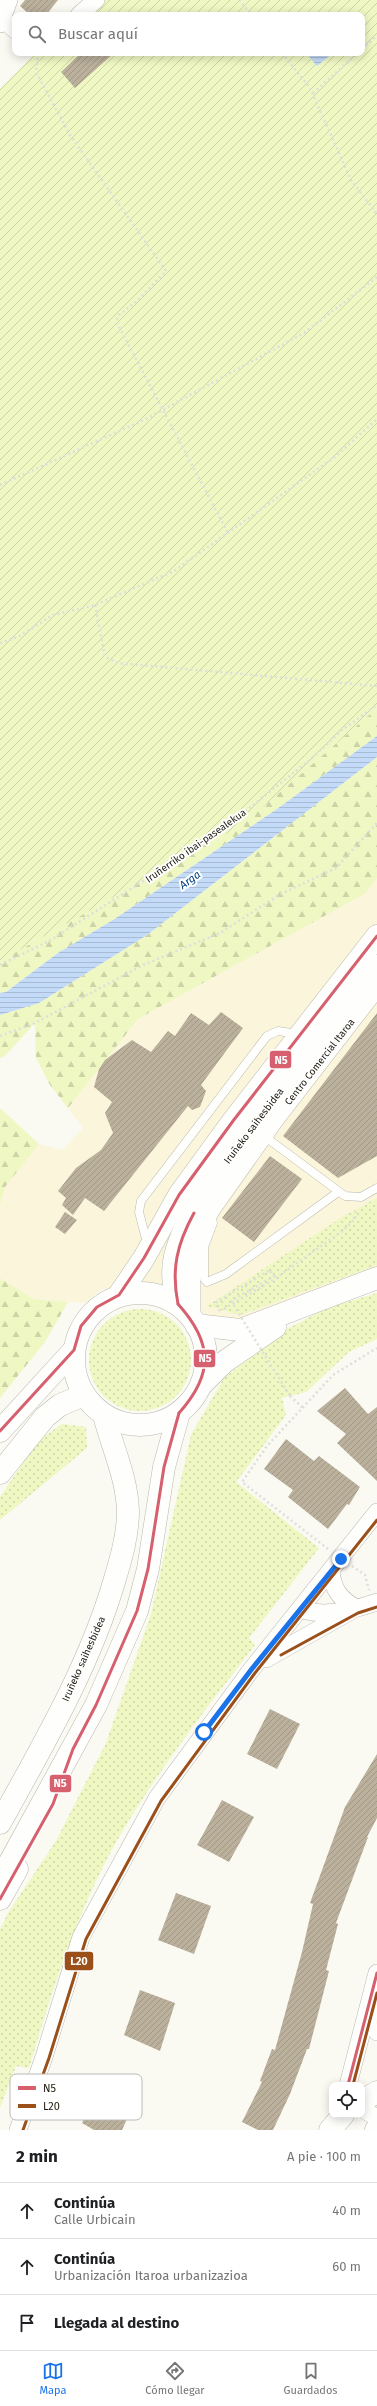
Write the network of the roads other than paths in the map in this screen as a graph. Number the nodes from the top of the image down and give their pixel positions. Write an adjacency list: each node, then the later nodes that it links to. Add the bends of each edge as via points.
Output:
1 (9, 0): 4 (street)
2 (96, 0): 3 (street)
3 (82, 12)
4 (1, 19): 5 (street)
5 (12, 28)
6 (377, 936): 9 (main road, Iruñeko saihesbidea)
7 (377, 966): 18 (main road, Iruñeko saihesbidea, via 228,1159 183,1232 174,1257 173,1281)
8 (374, 997): 10 (street, Centro Comercial Itaroa)
9 (300, 1034): 14 (main road, Iruñeko saihesbidea, via 179,1195); 14 (lane, via 278,1031 267,1036 141,1201 139,1212)
10 (264, 1136): 11 (street, Centro Comercial Itaroa); 13 (lane)
11 (229, 1186): 13 (lane, via 204,1247 204,1278 207,1282 226,1274); 18 (street, Centro Comercial Itaroa, via 212,1209 197,1238 192,1259)
12 (377, 1188): 13 (lane, via 361,1197 353,1198)
13 (338, 1192)
14 (149, 1249): 16 (main road, Iruñeko saihesbidea)
15 (377, 1278): 17 (main road)
16 (119, 1296): 18 (main road, via 139,1292 159,1295); 19 (main road, via 97,1307 81,1326)
17 (305, 1306): 18 (main road, via 240,1330); 20 (main road, via 224,1362)
18 (189, 1316): 20 (main road, via 201,1333 206,1368)
19 (74, 1350): 21 (main road, via 75,1373); 24 (main road)
20 (201, 1385): 22 (main road, via 192,1400)
21 (84, 1395): 23 (main road); 25 (main road, via 60,1405 45,1417)
22 (179, 1413): 23 (main road, via 155,1424 128,1424); 31 (main road, via 164,1467 148,1569 137,1612 96,1705)
23 (104, 1414): 32 (main road, Iruñeko saihesbidea, via 124,1478 128,1512 124,1548 102,1623 55,1722)
24 (0, 1431)
25 (0, 1473)
26 (377, 1512): 27 (street)
27 (336, 1565): 28 (street, via 334,1589 338,1596); 29 (street)
28 (368, 1605): 29 (street, via 321,1613); 30 (street, via 289,1644)
29 (301, 1609): 30 (street)
30 (251, 1670): 39 (street, via 157,1798 81,1937)
31 (73, 1749): 33 (main road); 34 (main road, via 53,1804)
32 (0, 1823)
33 (0, 1880)
34 (0, 1899)
35 (377, 1974): 36 (street)
36 (372, 1998): 37 (street); 38 (street, via 364,2018)
37 (377, 2032)
38 (355, 2060): 40 (street); 41 (street)
39 (38, 2074)
40 (349, 2082)
41 (356, 2082)
42 (377, 2092): 43 (main road)
43 (365, 2098)
44 (365, 2109): 45 (street)
45 (377, 2118)
46 (22, 2120): 47 (street)
47 (18, 2130)

